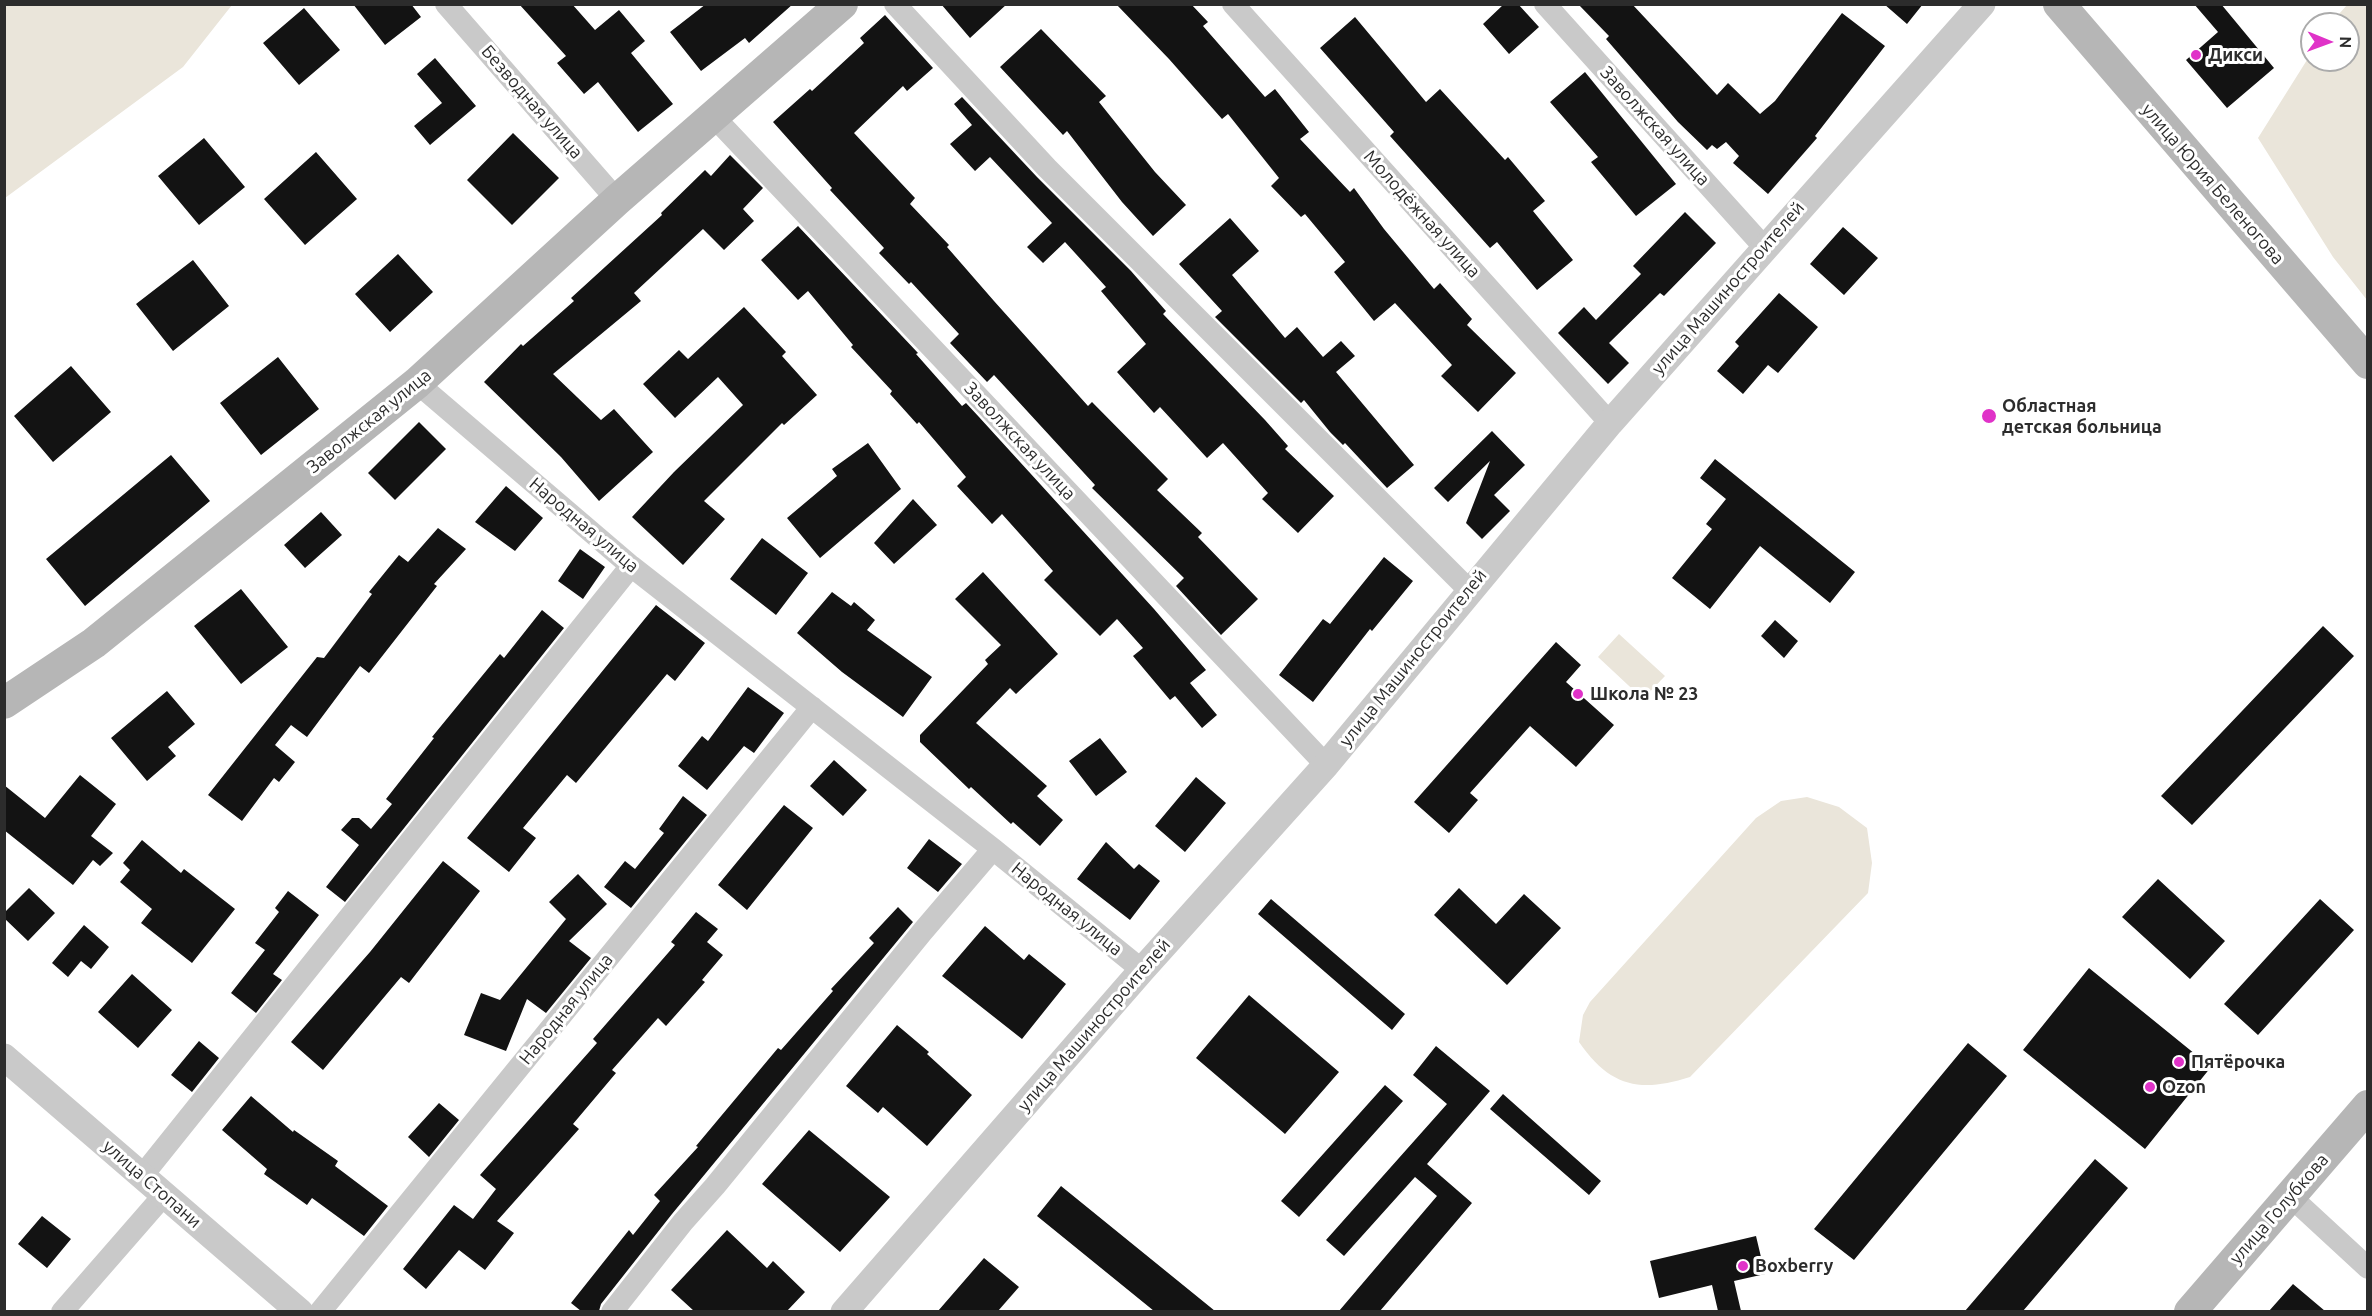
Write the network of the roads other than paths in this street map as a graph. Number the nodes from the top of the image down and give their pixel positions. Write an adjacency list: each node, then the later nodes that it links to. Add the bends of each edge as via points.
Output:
1 (446, 4): 9 (street, Безводная улица)
2 (842, 4): 8 (main road, Заволжская улица)
3 (895, 4): 15 (street, via 1047,168)
4 (1233, 4): 13 (street, Молодёжная улица)
5 (1545, 4): 10 (street, Заволжская улица)
6 (1982, 4): 10 (street, улица Машиностроителей)
7 (2059, 4): 11 (main road, улица Юрия Беленогова)
8 (714, 117): 9 (main road, Заволжская улица); 18 (street, Заволжская улица)
9 (618, 200): 12 (main road, Заволжская улица)
10 (1764, 247): 13 (street, улица Машиностроителей)
11 (2367, 363)
12 (417, 383): 14 (street, Народная улица); 16 (main road, Заволжская улица, via 94,643)
13 (1610, 423): 15 (street, улица Машиностроителей)
14 (631, 566): 17 (street, Народная улица); 23 (street)
15 (1469, 590): 18 (street, улица Машиностроителей)
16 (4, 703)
17 (812, 707): 19 (street, Народная улица); 29 (street, Народная улица)
18 (1326, 765): 20 (street, улица Машиностроителей)
19 (993, 849): 20 (street, Народная улица); 30 (street)
20 (1142, 970): 31 (street, улица Машиностроителей)
21 (4, 1057): 23 (street, улица Стопани)
22 (2367, 1106): 25 (main road, улица Голубкова)
23 (142, 1176): 24 (street, улица Стопани)
24 (164, 1195): 27 (street); 28 (street, улица Стопани)
25 (2290, 1196): 26 (street); 32 (main road, улица Голубкова)
26 (2367, 1268)
27 (62, 1311)
28 (300, 1311)
29 (320, 1311)
30 (612, 1311)
31 (844, 1311)
32 (2190, 1311)

